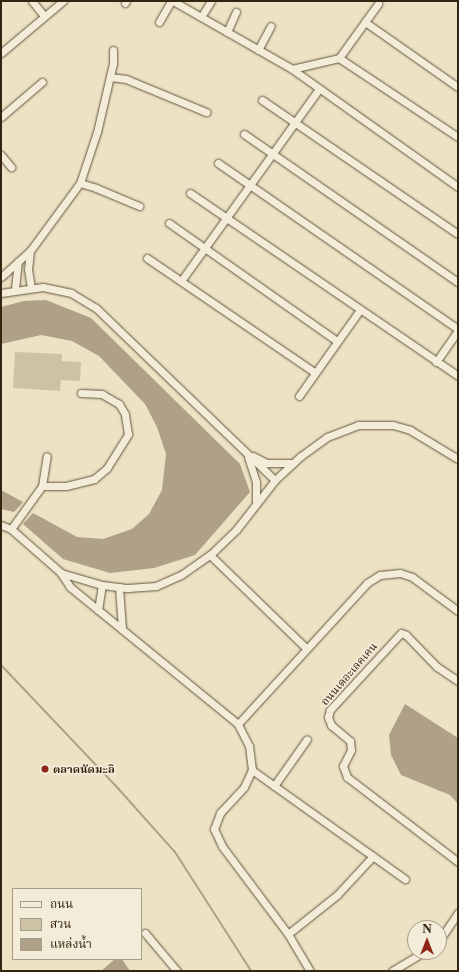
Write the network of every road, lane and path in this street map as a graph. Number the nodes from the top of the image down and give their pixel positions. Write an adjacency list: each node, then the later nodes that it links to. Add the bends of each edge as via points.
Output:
1 (32, 1): 8 (street)
2 (63, 1): 8 (street)
3 (172, 1): 5 (street); 10 (street)
4 (211, 1): 9 (street)
5 (181, 3): 9 (street)
6 (378, 4): 11 (street)
7 (236, 12): 13 (street)
8 (44, 16): 16 (street)
9 (201, 17): 13 (street)
10 (159, 22)
11 (365, 22): 17 (street); 21 (street)
12 (271, 26): 15 (street)
13 (227, 32): 15 (street)
14 (113, 50): 19 (street)
15 (258, 50): 18 (street)
16 (1, 53)
17 (339, 58): 18 (street); 28 (street)
18 (292, 70): 22 (street)
19 (110, 77): 24 (street, via 126,79); 33 (street, via 97,132)
20 (42, 82): 25 (street)
21 (458, 87)
22 (318, 90): 26 (street); 35 (street)
23 (262, 100): 26 (street)
24 (206, 112)
25 (1, 117)
26 (295, 122): 29 (street); 40 (street)
27 (244, 134): 29 (street)
28 (458, 137)
29 (272, 153): 34 (street); 47 (street)
30 (1, 155): 32 (street)
31 (218, 163): 34 (street)
32 (11, 167)
33 (80, 183): 37 (street); 42 (street)
34 (250, 185): 38 (street); 52 (street)
35 (458, 187)
36 (190, 192): 38 (street)
37 (139, 206)
38 (226, 218): 41 (street); 51 (street)
39 (169, 223): 41 (street)
40 (458, 234)
41 (205, 248): 46 (street); 53 (street)
42 (30, 251): 44 (street); 48 (street, via 28,269)
43 (147, 258): 46 (street)
44 (18, 262): 45 (street); 49 (street)
45 (1, 276)
46 (182, 281): 55 (street)
47 (458, 282)
48 (31, 287): 49 (street); 59 (street, via 43,286 71,293 96,308 161,368)
49 (15, 289): 50 (street)
50 (1, 293)
51 (360, 310): 53 (street); 54 (street)
52 (458, 330): 54 (street)
53 (337, 341): 55 (street)
54 (436, 362): 56 (street)
55 (314, 372): 58 (street)
56 (458, 376)
57 (81, 393): 64 (street, via 102,394 119,404 125,414 128,434 107,468 94,479 66,486)
58 (298, 396)
59 (246, 453): 62 (street, via 267,463); 63 (street); 65 (street, via 256,482)
60 (47, 456): 64 (street)
61 (458, 459): 62 (street, via 410,430 394,425 375,424 358,425 327,436)
62 (293, 463): 63 (street)
63 (275, 480): 65 (street)
64 (42, 486): 67 (street)
65 (256, 503): 68 (street, via 236,530)
66 (1, 525): 67 (street)
67 (11, 529): 69 (street)
68 (210, 555): 71 (street, via 182,575 156,586); 75 (street)
69 (61, 573): 70 (street); 72 (street, via 70,587)
70 (102, 585): 71 (street); 72 (street)
71 (119, 587): 74 (street)
72 (98, 610): 74 (street)
73 (458, 611): 75 (street, via 412,577 400,573 380,575 367,583)
74 (122, 629): 77 (street)
75 (306, 648): 77 (street)
76 (458, 681): 82 (street, ถนนเดอะเลคเคน, via 437,667 401,633 330,710 328,717 331,725 350,741 352,750 343,766 347,777)
77 (238, 724): 79 (street, via 249,746)
78 (306, 739): 80 (street)
79 (252, 770): 80 (street); 87 (street, via 244,787 220,813 214,829 222,846)
80 (274, 786): 81 (street)
81 (373, 856): 83 (street); 87 (street, via 337,895)
82 (458, 862)
83 (405, 879)
84 (458, 913): 85 (street)
85 (447, 929)
86 (145, 933): 89 (street)
87 (288, 934): 90 (street)
88 (411, 960): 91 (street)
89 (177, 971)
90 (310, 971)
91 (392, 971)

